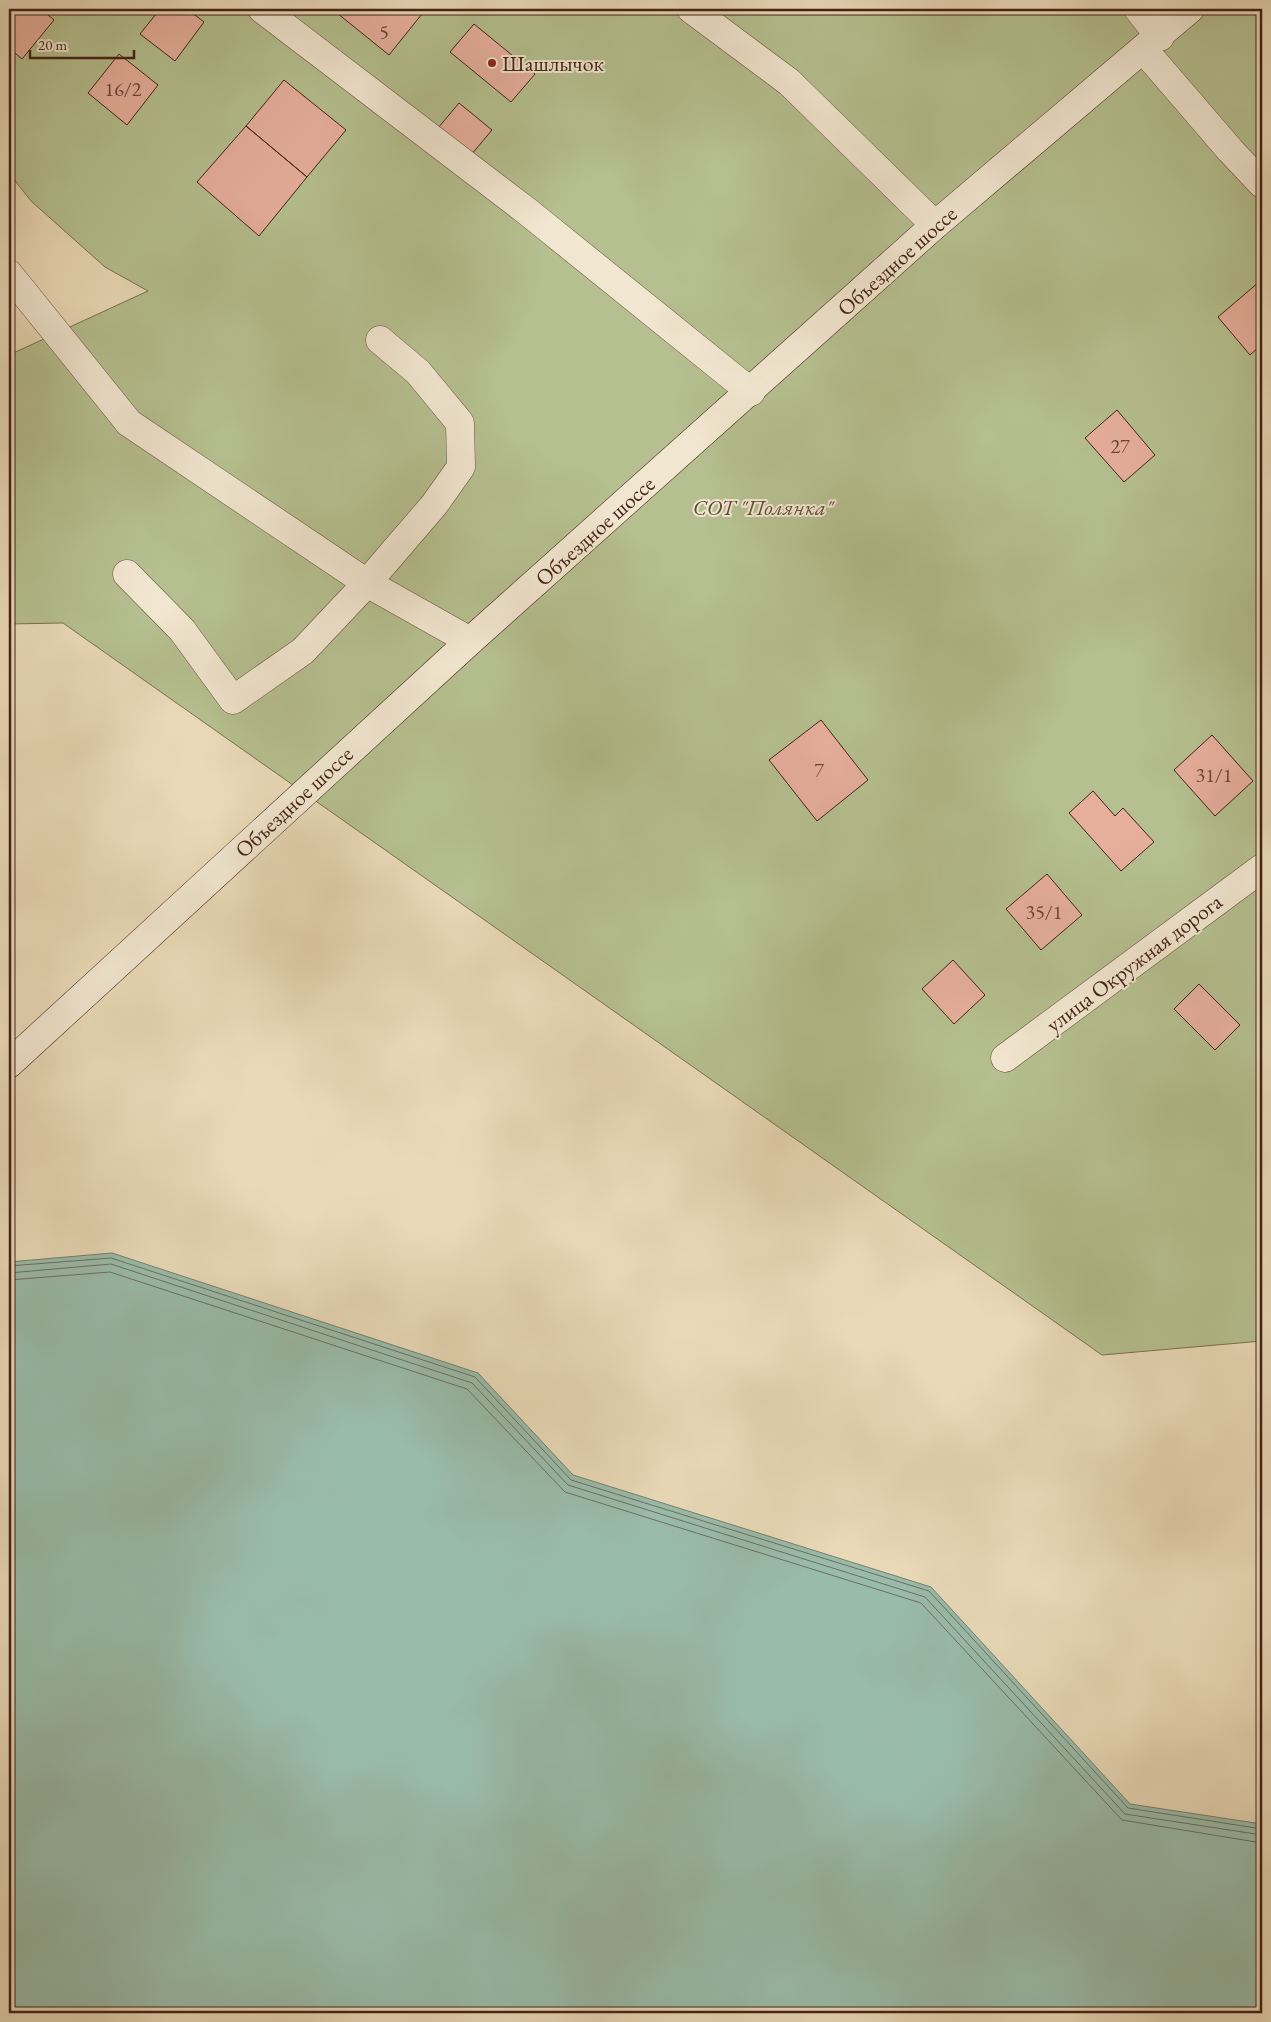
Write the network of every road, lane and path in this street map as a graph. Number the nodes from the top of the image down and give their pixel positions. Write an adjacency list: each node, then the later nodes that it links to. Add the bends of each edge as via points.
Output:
1 (262, 9): 10 (street, via 528,212)
2 (691, 9): 7 (street, via 789,82)
3 (1138, 9): 5 (street)
4 (1190, 9): 5 (street, Объездное шоссе)
5 (1152, 43): 6 (street, via 1230,150); 7 (street, Объездное шоссе)
6 (1262, 184)
7 (935, 225): 10 (street, Объездное шоссе)
8 (9, 274): 12 (street, via 129,423)
9 (380, 340): 12 (street, via 418,372 460,423 461,467 434,505)
10 (751, 392): 13 (street, Объездное шоссе)
11 (127, 574): 12 (street, via 182,630 233,700 303,651)
12 (367, 583): 13 (street)
13 (470, 641): 16 (street, Объездное шоссе)
14 (1262, 868): 15 (street, улица Окружная дорога)
15 (1005, 1058)
16 (9, 1064)

